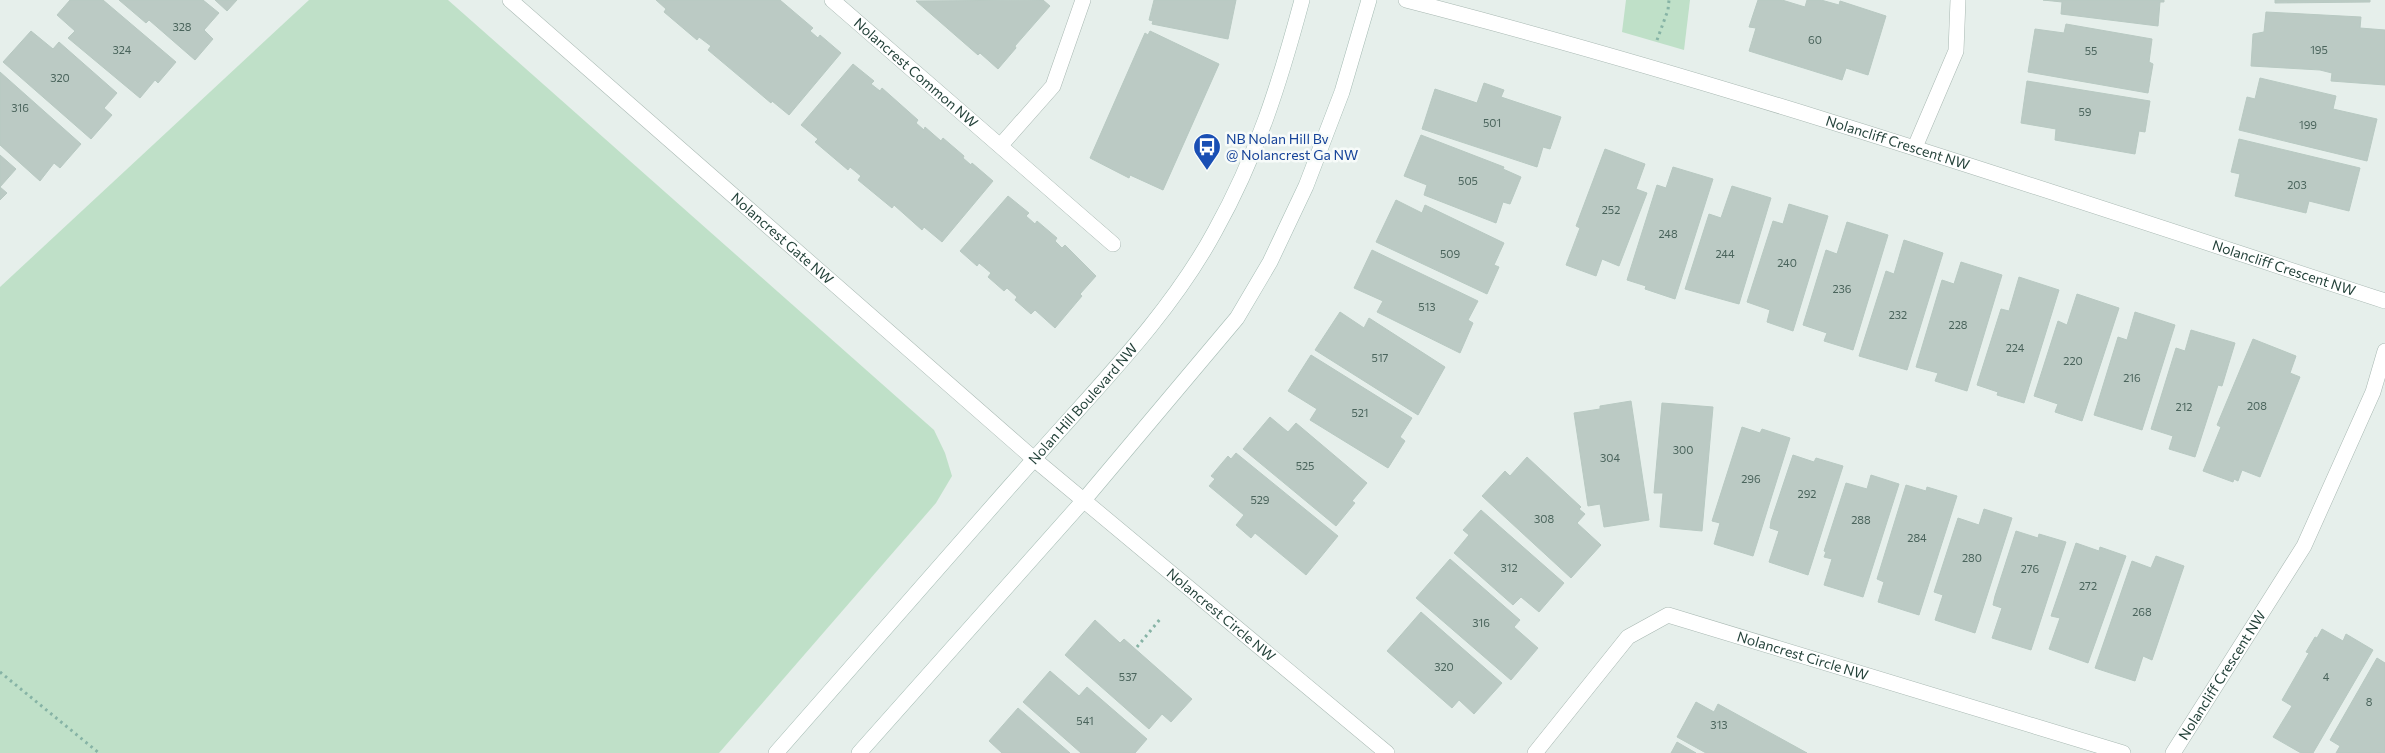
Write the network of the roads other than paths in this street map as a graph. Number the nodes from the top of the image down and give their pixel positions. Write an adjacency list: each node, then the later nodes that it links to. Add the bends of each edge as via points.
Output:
1 (510, 0): 13 (street, Nolancrest Gate NW)
2 (832, 0): 8 (street, Nolancrest Common NW)
3 (1083, 0): 8 (street, via 1052,86)
4 (1302, 0): 13 (street, Nolan Hill Boulevard NW, via 1282,77 1257,146 1215,232 1178,291)
5 (1369, 0): 15 (street, via 1339,101 1306,186 1270,262 1236,318)
6 (1406, 0): 9 (street, Nolancliff Crescent NW, via 1504,25)
7 (1958, 0): 9 (street, via 1956,50)
8 (1001, 145): 10 (street, Nolancrest Common NW)
9 (1915, 147): 11 (street, Nolancliff Crescent NW)
10 (1112, 244)
11 (2385, 301)
12 (2385, 351): 21 (street, Nolancliff Crescent NW, via 2372,392 2304,546)
13 (1034, 459): 14 (street, Nolancrest Gate NW); 16 (street, Nolan Hill Boulevard NW)
14 (1056, 477): 15 (street, Nolancrest Circle NW)
15 (1084, 500): 17 (street); 18 (street, Nolancrest Circle NW)
16 (776, 753)
17 (859, 753)
18 (1387, 753)
19 (1535, 753): 20 (street, Nolancrest Circle NW, via 1628,637 1668,615)
20 (2123, 753)
21 (2173, 753)

